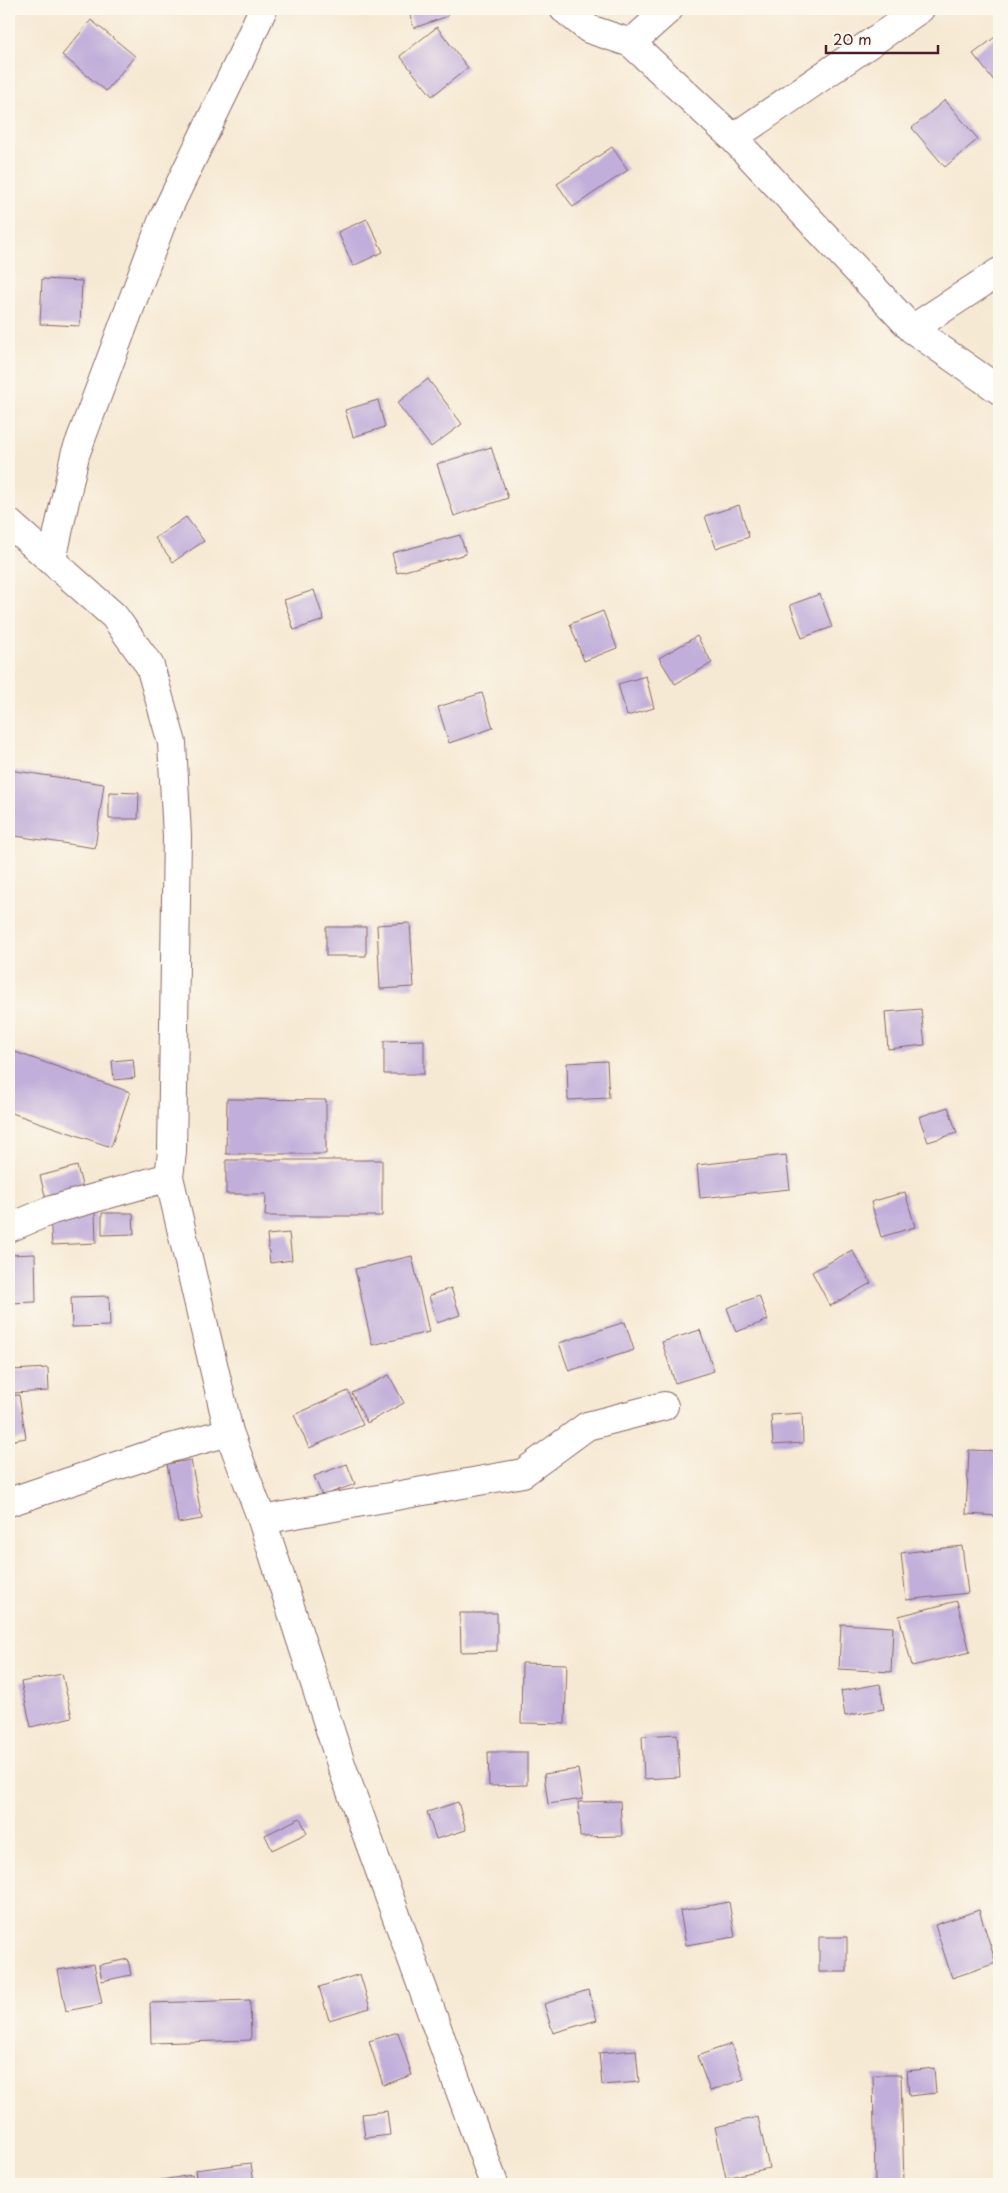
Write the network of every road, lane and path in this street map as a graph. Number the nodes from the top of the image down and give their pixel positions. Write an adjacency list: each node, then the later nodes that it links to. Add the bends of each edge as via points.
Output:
1 (263, 9): 11 (street, via 163,219 75,455)
2 (564, 9): 5 (street, via 589,30)
3 (669, 9): 5 (street)
4 (920, 9): 6 (street)
5 (630, 43): 6 (street)
6 (733, 138): 8 (street)
7 (999, 272): 8 (street)
8 (912, 329): 9 (street)
9 (999, 390)
10 (9, 523): 11 (street)
11 (52, 560): 12 (street, via 114,616 150,666 172,743 177,836)
12 (169, 1177): 13 (street, via 52,1210); 15 (street)
13 (9, 1228)
14 (664, 1406): 17 (street, via 587,1426 523,1473)
15 (229, 1432): 16 (street, via 167,1449); 17 (street)
16 (9, 1502)
17 (262, 1520): 18 (street, via 342,1767)
18 (494, 2184)

